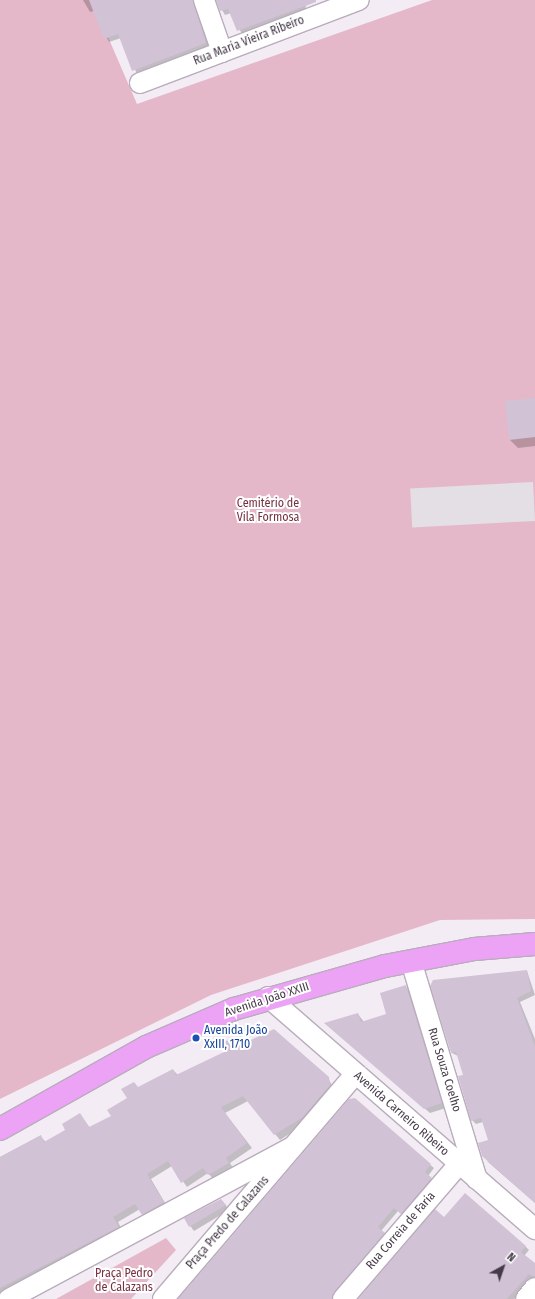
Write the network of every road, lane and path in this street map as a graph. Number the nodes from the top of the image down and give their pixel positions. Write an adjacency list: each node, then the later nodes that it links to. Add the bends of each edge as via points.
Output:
1 (204, 0): 4 (street)
2 (359, 0): 3 (street, Rua Maria Vieira Ribeiro)
3 (320, 7): 4 (street, Rua Maria Vieira Ribeiro)
4 (222, 52): 5 (street, Rua Maria Vieira Ribeiro)
5 (140, 83)
6 (535, 944): 7 (main road, Avenida João XXIII, via 474,949)
7 (411, 961): 8 (main road, Avenida João XXIII); 13 (street, Rua Souza Coelho)
8 (268, 997): 9 (street, Avenida Carneiro Ribeiro); 10 (main road, Avenida João XXIII, via 146,1047)
9 (355, 1074): 11 (street, Praça Predo de Calazans); 12 (street, Avenida Carneiro Ribeiro)
10 (0, 1129)
11 (293, 1147): 16 (street); 17 (street, Praça Predo de Calazans)
12 (459, 1164): 13 (street, Avenida Carneiro Ribeiro); 18 (street, Rua Correia de Faria)
13 (477, 1179): 14 (street, Avenida Carneiro Ribeiro)
14 (535, 1229)
15 (535, 1288): 19 (street)
16 (9, 1299)
17 (163, 1299)
18 (343, 1299)
19 (526, 1299)

